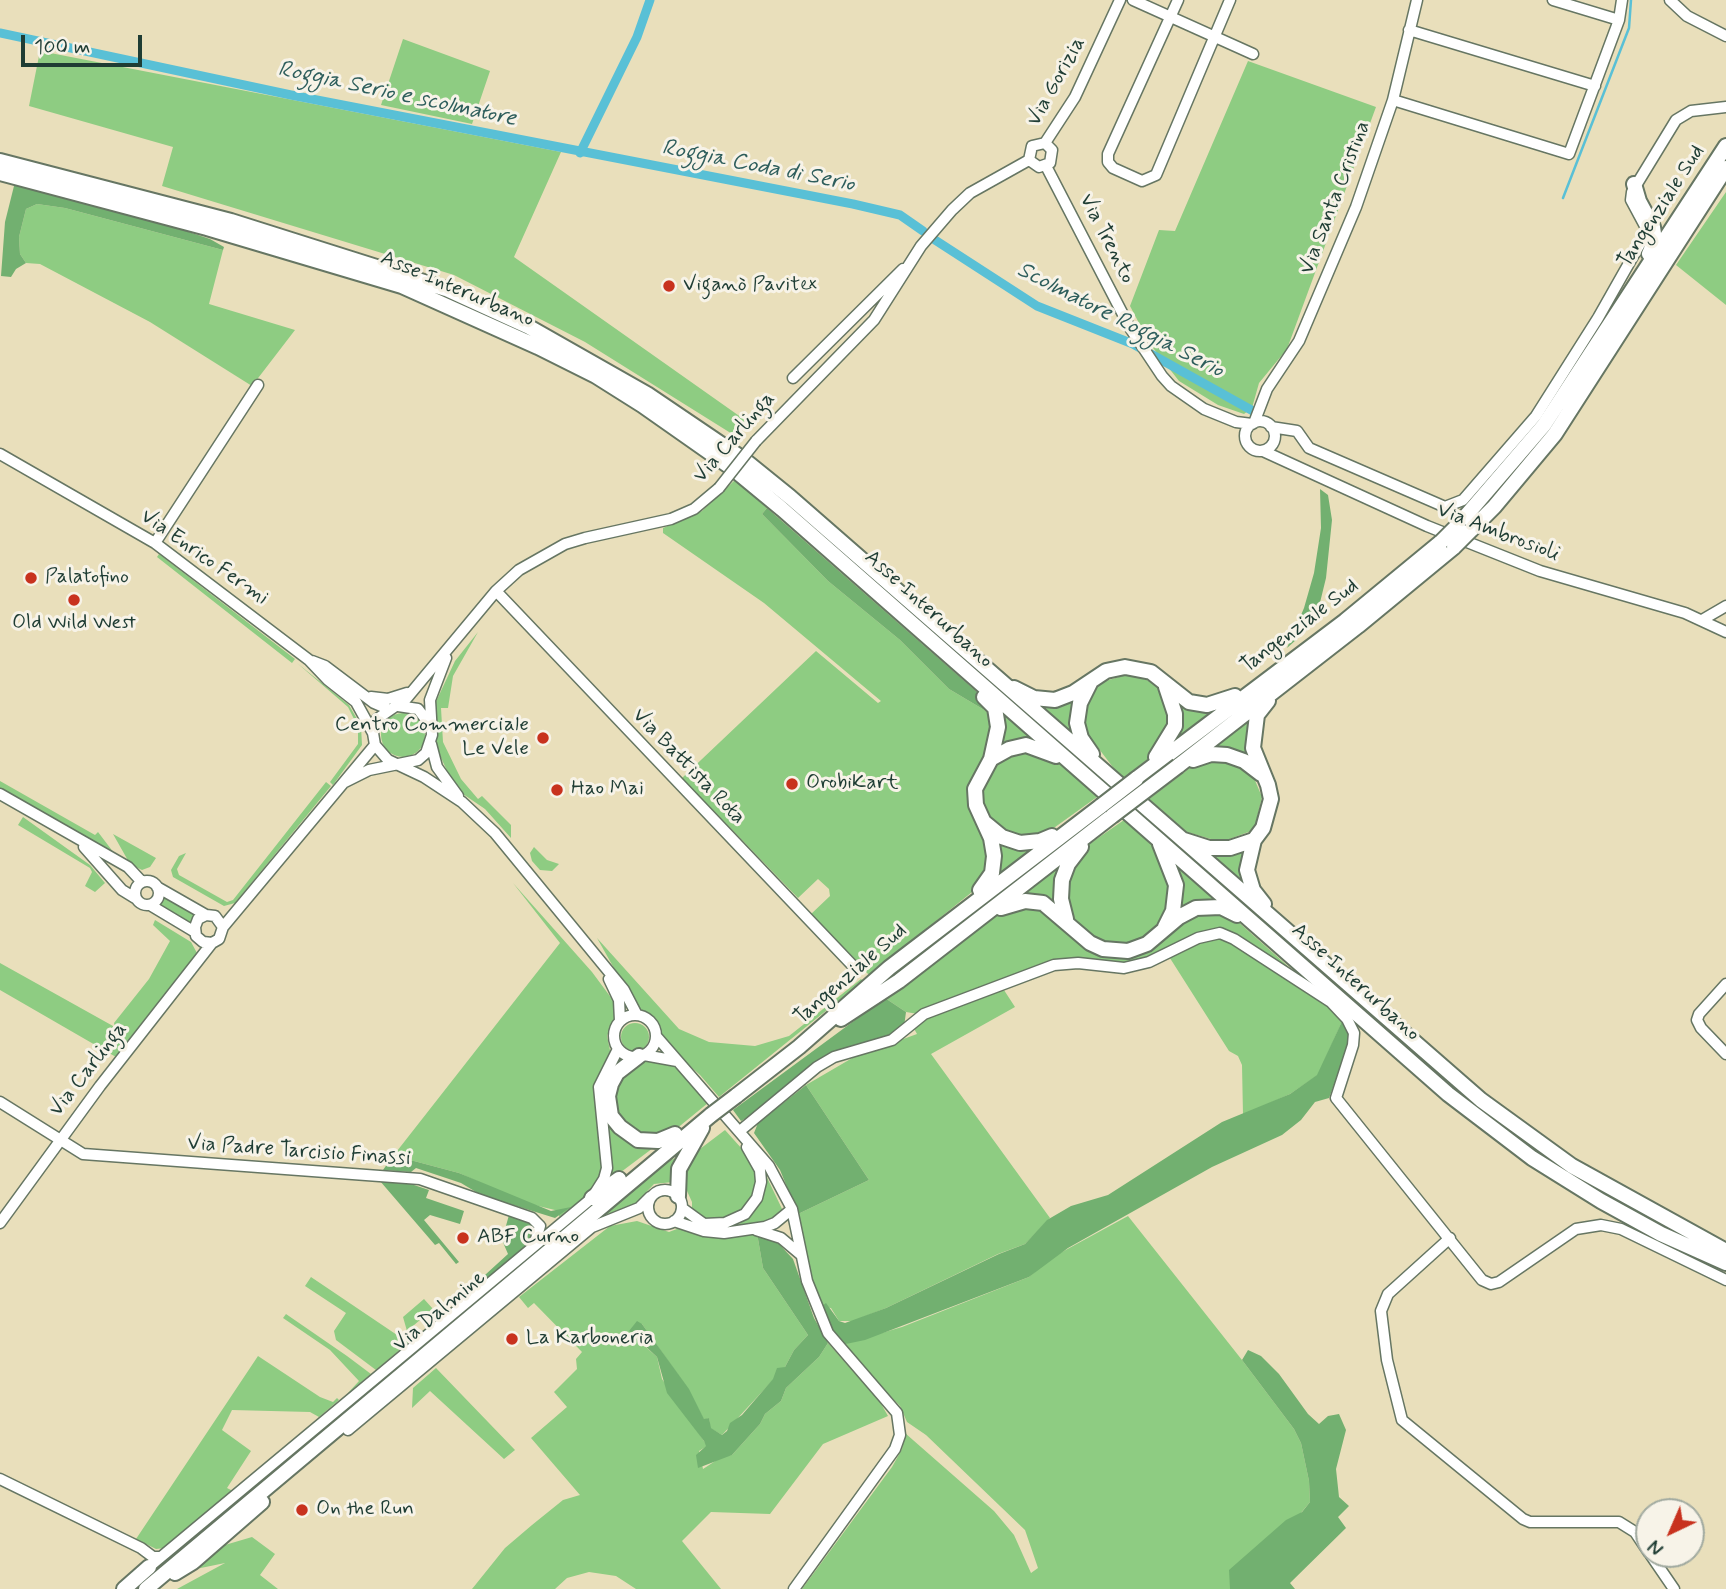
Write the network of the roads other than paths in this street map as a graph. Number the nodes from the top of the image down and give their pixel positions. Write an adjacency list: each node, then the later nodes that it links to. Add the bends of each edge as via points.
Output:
1 (1120, 0): 18 (street, Via Gorizia, via 1074,97)
2 (1133, 0): 9 (street)
3 (1178, 0): 9 (street)
4 (1230, 0): 12 (street)
5 (1417, 0): 11 (street, Via Santa Cristina)
6 (1553, 0): 10 (street)
7 (1622, 0): 10 (street)
8 (1671, 1): 13 (street, via 1687,16)
9 (1170, 17): 12 (street); 12 (street, via 1108,154 1114,168 1142,181 1156,175)
10 (1619, 20): 15 (street)
11 (1409, 30): 15 (street); 16 (street, Via Santa Cristina)
12 (1214, 36): 14 (street)
13 (1726, 36)
14 (1253, 54)
15 (1595, 86): 16 (street, via 1569,154)
16 (1393, 100): 33 (street, Via Santa Cristina, via 1356,207 1299,341)
17 (1726, 107): 26 (street, via 1683,114)
18 (1045, 143): 20 (street, Via Gorizia, via 1032,146); 22 (street, Via Gorizia, via 1053,154)
19 (1726, 146): 30 (highway, Tangenziale Sud)
20 (1029, 160): 22 (street, via 1038,167); 28 (street, Via Gorizia, via 970,193)
21 (0, 161): 51 (highway, Asse Interurbano, via 380,266 446,289 529,327 647,394 743,459)
22 (1046, 166): 34 (street, Via Trento, via 1148,357 1171,386)
23 (1726, 168): 27 (highway, Tangenziale Sud)
24 (0, 173): 54 (highway, Asse Interurbano, via 402,286 484,320 596,376 736,471)
25 (1726, 183): 27 (highway, via 1715,199)
26 (1634, 184): 30 (highway, via 1655,240); 36 (street, via 1631,200 1646,228 1645,235 1566,371 1516,441 1463,500 1445,507 1317,452 1297,431)
27 (1705, 201): 41 (highway, Tangenziale Sud, via 1555,434 1494,507)
28 (932, 233): 29 (street, Via Carlinga)
29 (911, 261): 31 (street); 44 (street, Via Carlinga, bridge, via 874,320 756,441 719,488 694,509 671,519 565,544 519,570)
30 (1577, 377): 41 (highway, Tangenziale Sud)
31 (793, 378)
32 (258, 384): 42 (street)
33 (1264, 397): 35 (street, Via Santa Cristina); 36 (street)
34 (1218, 415): 35 (street, Via Trento); 37 (street, Via Trento)
35 (1253, 423): 36 (street, Via Trento); 37 (street, Via Santa Cristina)
36 (1272, 431): 38 (street); 40 (street)
37 (1245, 437): 38 (street, Via Trento, via 1251,448)
38 (1263, 451): 40 (street, Via Ambrosioli)
39 (0, 454): 42 (street, Via Enrico Fermi)
40 (1288, 461): 46 (street, Via Ambrosioli, via 1427,526 1546,574)
41 (1465, 527): 43 (highway, Tangenziale Sud, bridge)
42 (155, 543): 49 (street, Via Enrico Fermi)
43 (1447, 545): 52 (highway, Tangenziale Sud); 56 (highway, Tangenziale Sud)
44 (496, 591): 48 (street, Via Carlinga); 92 (street, Via Battista Rota)
45 (1726, 606): 46 (street)
46 (1702, 620): 47 (street, Via Ambrosioli)
47 (1726, 632)
48 (452, 645): 55 (street, Via Carlinga); 59 (street, Via Carlinga, via 430,700)
49 (309, 660): 57 (street, Via Enrico Fermi, via 325,666); 60 (street, Via Enrico Fermi, via 356,702)
50 (1093, 679): 51 (highway, via 1055,700 1034,698); 53 (highway, via 1116,668 1134,667); 69 (highway, via 1078,709 1079,731 1085,746)
51 (998, 681): 69 (highway, Asse Interurbano)
52 (1261, 682): 53 (highway, via 1224,702 1207,705 1189,702); 68 (highway, Tangenziale Sud)
53 (1165, 684): 68 (highway, via 1175,726)
54 (981, 685): 63 (highway, Asse Interurbano); 64 (highway, via 997,718)
55 (416, 687): 57 (street, Via Carlinga, via 388,699); 58 (street, Via Carlinga)
56 (1277, 689): 66 (highway, Tangenziale Sud); 67 (highway, via 1257,715 1253,731)
57 (362, 695): 58 (street, Via Enrico Fermi)
58 (393, 707): 59 (street, via 418,709); 60 (street, Via Carlinga, via 377,719)
59 (430, 725): 61 (street, Via Carlinga)
60 (373, 733): 62 (street)
61 (431, 744): 65 (street, Via Carlinga, via 418,760); 72 (street, via 437,767)
62 (375, 745): 65 (street, via 387,760); 70 (street, Via Carlinga)
63 (1064, 757): 64 (highway, via 1026,745); 77 (highway, Asse Interurbano)
64 (990, 759): 74 (highway, via 975,789)
65 (397, 764): 70 (street, Via Carlinga, via 369,770); 72 (street)
66 (1178, 765): 67 (highway, via 1217,753 1244,761); 73 (highway, Tangenziale Sud, bridge)
67 (1261, 774): 78 (highway, via 1271,799 1263,828)
68 (1136, 779): 73 (highway, Tangenziale Sud, bridge)
69 (1115, 782): 76 (highway, Asse Interurbano)
70 (342, 784): 86 (street, Via Carlinga)
71 (0, 794): 75 (street)
72 (462, 802): 93 (street, via 498,837)
73 (1106, 811): 74 (highway, via 1031,843 1011,841); 83 (highway, Tangenziale Sud); 85 (highway, via 1064,873 1061,899); 89 (highway, Tangenziale Sud)
74 (982, 820): 83 (highway, via 994,864 988,880)
75 (67, 833): 79 (street, via 128,866); 81 (street, via 92,852 122,890)
76 (1177, 837): 78 (highway, via 1209,848 1230,848); 91 (highway, Asse Interurbano)
77 (1158, 839): 87 (highway, via 1176,885 1173,911); 91 (highway, Asse Interurbano)
78 (1254, 840): 91 (highway, via 1248,863 1250,883)
79 (142, 882): 80 (street); 81 (street, via 134,891)
80 (157, 887): 82 (street, via 158,897); 84 (street)
81 (135, 898): 82 (street)
82 (150, 905): 88 (street)
83 (967, 905): 98 (highway, Tangenziale Sud)
84 (206, 915): 86 (street, via 215,916); 88 (street, via 198,919)
85 (1066, 919): 87 (highway, via 1082,938 1103,949 1137,949); 89 (highway, via 1043,903 1016,902)
86 (223, 927): 90 (street, Via Carlinga, via 219,939)
87 (1163, 931): 91 (highway, via 1196,908 1221,907)
88 (195, 932): 90 (street, via 203,942)
89 (962, 932): 98 (highway, Tangenziale Sud)
90 (212, 943): 107 (street, Via Carlinga)
91 (1291, 946): 118 (highway, Asse Interurbano, via 1524,1133 1604,1185); 121 (highway, Asse Interurbano, via 1448,1094 1532,1158 1661,1234)
92 (854, 967)
93 (605, 969): 95 (street, via 624,990); 96 (street, via 619,1000)
94 (1726, 984): 100 (street, via 1697,1020)
95 (637, 1015): 96 (street); 97 (street, via 648,1020)
96 (620, 1021): 99 (street, via 615,1031)
97 (656, 1036): 101 (street, via 653,1047); 102 (street)
98 (799, 1047): 104 (highway, Via Dalmine, bridge)
99 (618, 1049): 101 (street, via 628,1056); 109 (street, via 599,1087 607,1168)
100 (1726, 1054)
101 (642, 1056): 102 (street); 106 (highway, via 617,1073 611,1084 611,1116 638,1140 658,1141)
102 (677, 1061): 105 (street)
103 (0, 1102): 107 (street, Via Padre Tarcisio Finassi)
104 (711, 1115): 106 (highway); 110 (highway, via 679,1169); 129 (highway, Via Dalmine)
105 (741, 1130): 110 (street, via 760,1170 760,1191 751,1207 736,1220 704,1224); 111 (street, via 769,1166); 117 (street, via 817,1067 834,1057 892,1040 924,1014 1054,965 1124,968 1220,933 1331,1002 1347,1019 1354,1033 1353,1045 1336,1098)
106 (675, 1134): 109 (highway)
107 (60, 1139): 115 (street, Via Carlinga); 119 (street, Via Padre Tarcisio Finassi, via 83,1154 415,1178 532,1218 540,1226 537,1241)
108 (650, 1197): 110 (street, via 664,1189); 112 (street, via 639,1208); 113 (street, via 648,1212)
109 (592, 1198): 119 (street)
110 (680, 1202): 114 (street)
111 (792, 1209): 116 (street, via 775,1223); 120 (street)
112 (615, 1217): 113 (street); 123 (street, via 592,1227)
113 (654, 1220): 114 (street)
114 (674, 1221): 116 (street, via 714,1232)
115 (0, 1223)
116 (752, 1229): 120 (street, via 780,1238)
117 (1450, 1238): 122 (street, via 1482,1280 1491,1284 1576,1229 1601,1225 1622,1229); 125 (street, via 1388,1294 1381,1311 1402,1420 1523,1520 1619,1522)
118 (1726, 1251)
119 (524, 1254): 126 (street, via 161,1557)
120 (802, 1256): 131 (street, via 828,1333 892,1405 900,1435 884,1467)
121 (1726, 1263)
122 (1726, 1280)
123 (348, 1430): 130 (highway)
124 (0, 1479): 126 (street, via 141,1548)
125 (1635, 1532)
126 (150, 1561): 128 (highway)
127 (1660, 1568): 132 (street)
128 (124, 1589)
129 (146, 1589)
130 (155, 1589)
131 (794, 1589)
132 (1674, 1589)

